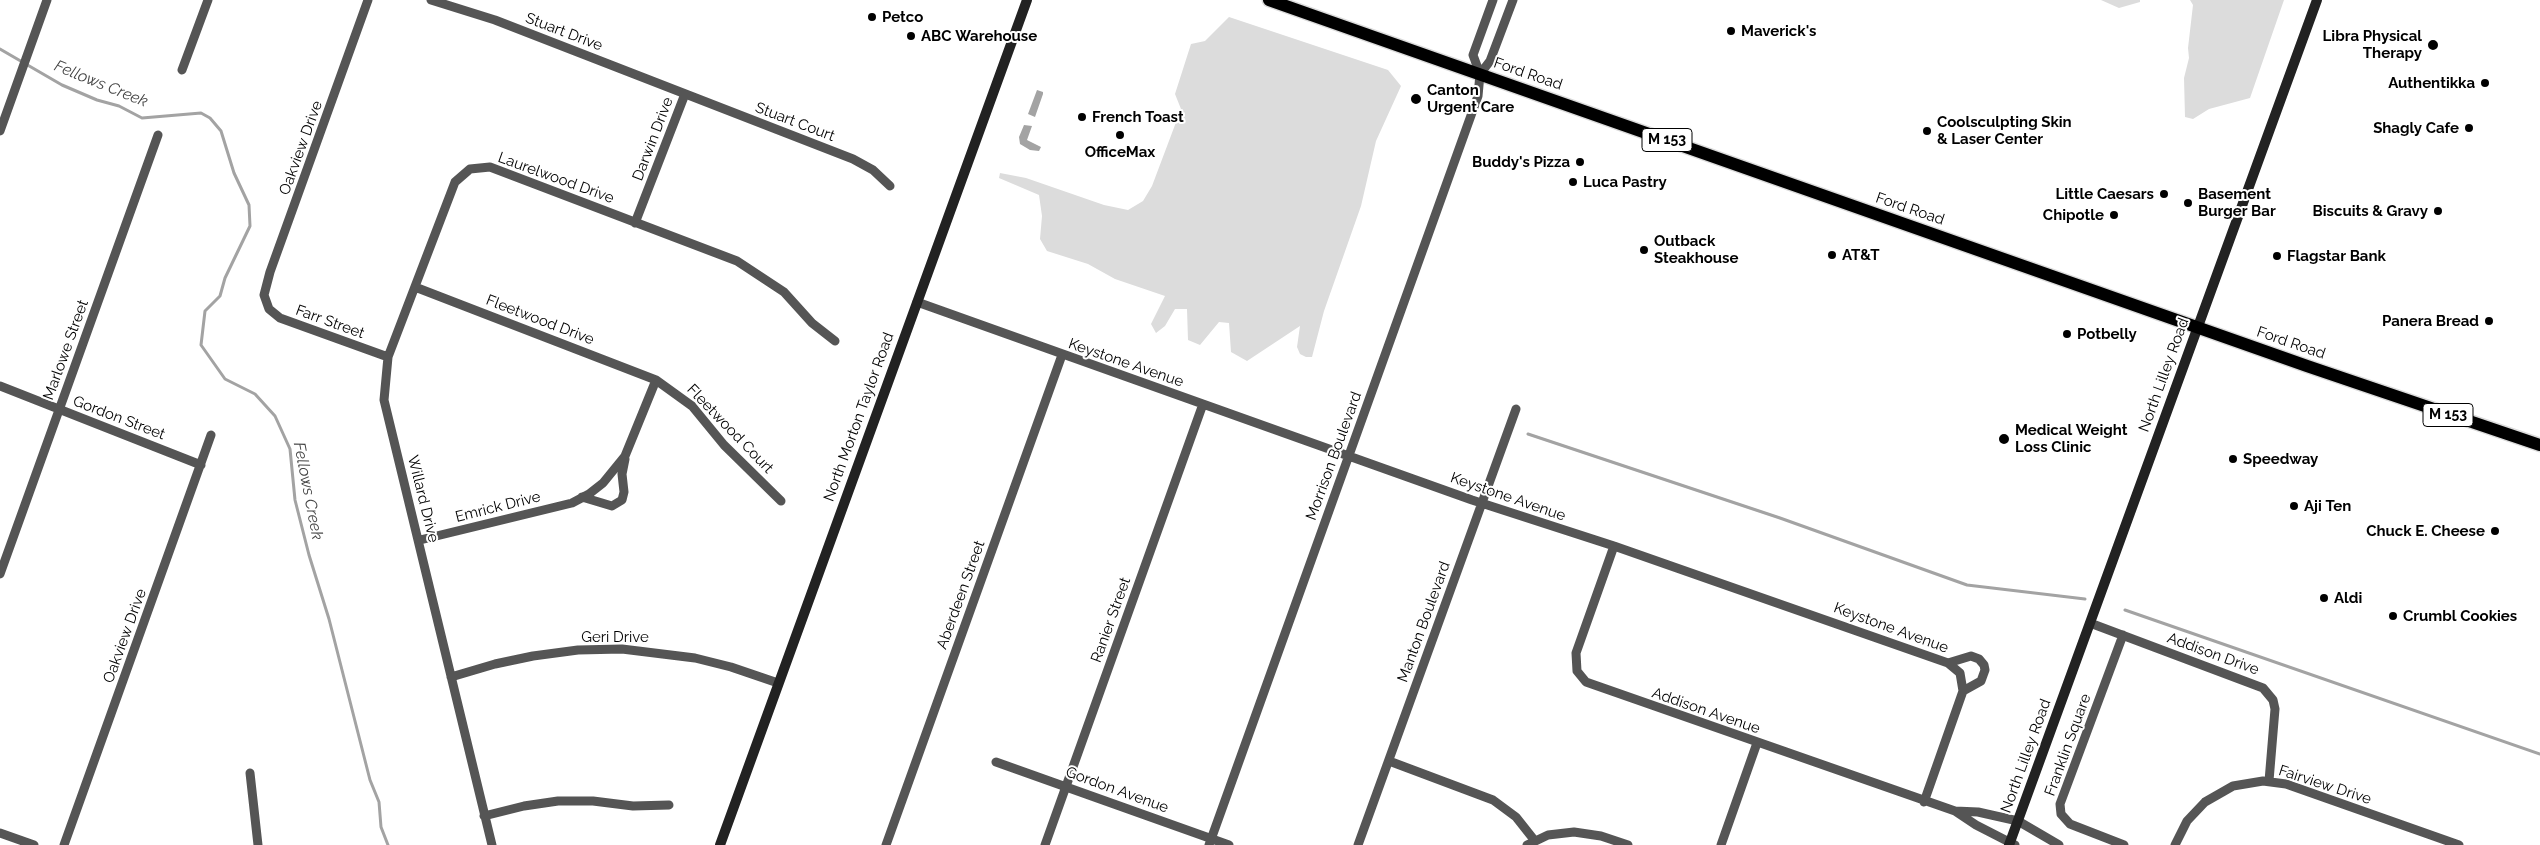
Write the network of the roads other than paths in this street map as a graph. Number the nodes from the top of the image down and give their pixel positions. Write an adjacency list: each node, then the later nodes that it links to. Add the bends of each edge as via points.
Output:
1 (47, 0): 13 (street)
2 (208, 0): 10 (street)
3 (368, 0): 20 (street, Oakview Drive, via 270,272 264,296)
4 (431, 0): 12 (street, Stuart Drive, via 495,20)
5 (1027, 0): 19 (street, North Morton Taylor Road)
6 (1269, 0): 11 (main road, Ford Road / M 153)
7 (1493, 0): 11 (street, via 1473,55)
8 (1513, 0): 11 (street, via 1490,61)
9 (2317, 0): 21 (street, North Lilley Road)
10 (182, 70)
11 (1480, 74): 21 (main road, Ford Road / M 153); 33 (street, Morrison Boulevard, via 1478,96)
12 (685, 94): 16 (street, Stuart Court, via 853,159); 17 (street, Darwin Drive)
13 (0, 131)
14 (158, 135): 29 (street, Marlowe Street)
15 (467, 171): 17 (street, Laurelwood Drive, via 476,167 490,168); 18 (street, Willard Drive, via 452,189)
16 (890, 186)
17 (635, 223): 22 (street, Laurelwood Drive, via 754,271 784,292 812,323)
18 (415, 287): 24 (street, Willard Drive); 25 (street, Fleetwood Drive)
19 (917, 302): 23 (street, Keystone Avenue); 45 (street, North Morton Taylor Road)
20 (267, 306): 24 (street, Farr Street, via 280,318)
21 (2197, 328): 31 (main road, Ford Road / M 153); 41 (street, North Lilley Road)
22 (835, 341)
23 (1062, 355): 27 (street, Keystone Avenue); 67 (street, Aberdeen Street)
24 (388, 357): 38 (street, Willard Drive, via 384,400)
25 (656, 380): 32 (street, Emrick Drive); 36 (street, Fleetwood Court, via 692,406 724,445)
26 (0, 386): 29 (street, Gordon Street)
27 (1203, 404): 33 (street, Keystone Avenue); 52 (street, Ranier Street)
28 (1516, 409): 37 (street, Manton Boulevard)
29 (59, 410): 34 (street, Gordon Street); 40 (street, Marlowe Street)
30 (211, 436): 34 (street, Oakview Drive)
31 (2540, 445)
32 (625, 456): 35 (street, Emrick Drive, via 603,483); 35 (street, Emrick Drive, via 622,500 612,506)
33 (1349, 456): 37 (street, Keystone Avenue); 59 (street, Morrison Boulevard)
34 (201, 465): 63 (street, Oakview Drive)
35 (582, 498): 38 (street, Emrick Drive, via 542,511)
36 (781, 501)
37 (1482, 503): 39 (street, Keystone Avenue); 48 (street, Manton Boulevard)
38 (420, 540): 44 (street, Willard Drive)
39 (1614, 546): 43 (street, Keystone Avenue); 47 (street, Addison Avenue, via 1576,653 1577,672 1591,685)
40 (0, 574)
41 (2090, 623): 42 (street, Addison Drive); 57 (street, North Lilley Road)
42 (2123, 635): 51 (street, Addison Drive, via 2258,685 2268,692 2275,709); 60 (street, Franklin Square, via 2060,804 2061,814 2070,824)
43 (1948, 663): 46 (street, Keystone Avenue, via 1960,673); 46 (street, via 1971,656 1984,665 1986,670 1981,681)
44 (451, 678): 45 (street, Geri Drive, via 533,656 622,649 695,658); 56 (street, Willard Drive)
45 (778, 683): 66 (street, North Morton Taylor Road)
46 (1963, 691): 53 (street)
47 (1757, 743): 53 (street, Addison Avenue); 72 (street)
48 (1389, 761): 61 (street, via 1493,800 1516,817); 70 (street, Manton Boulevard)
49 (996, 762): 52 (street, Gordon Avenue)
50 (250, 773): 64 (street)
51 (2269, 781): 76 (street, Fairview Drive, via 2243,783 2213,796 2193,813); 77 (street, Fairview Drive, via 2286,784)
52 (1066, 786): 59 (street, Gordon Avenue); 68 (street, Ranier Street)
53 (1924, 802): 55 (street, Addison Avenue)
54 (669, 805): 56 (street, via 558,801)
55 (1955, 811): 57 (street, Addison Avenue, via 1978,812); 73 (street, Addison Avenue)
56 (484, 816): 65 (street, Willard Drive)
57 (2018, 821): 73 (street, North Lilley Road); 74 (street, Addison Avenue)
58 (0, 833): 62 (street)
59 (1210, 842): 69 (street, Gordon Avenue)
60 (2106, 842): 75 (street, Franklin Square)
61 (1531, 843): 71 (street, via 1548,836 1574,832)
62 (34, 845)
63 (64, 845)
64 (258, 845)
65 (492, 845)
66 (720, 845)
67 (886, 845)
68 (1045, 845)
69 (1229, 845)
70 (1358, 845)
71 (1628, 845)
72 (1721, 845)
73 (2011, 845)
74 (2059, 845)
75 (2124, 845)
76 (2175, 845)
77 (2459, 845)

